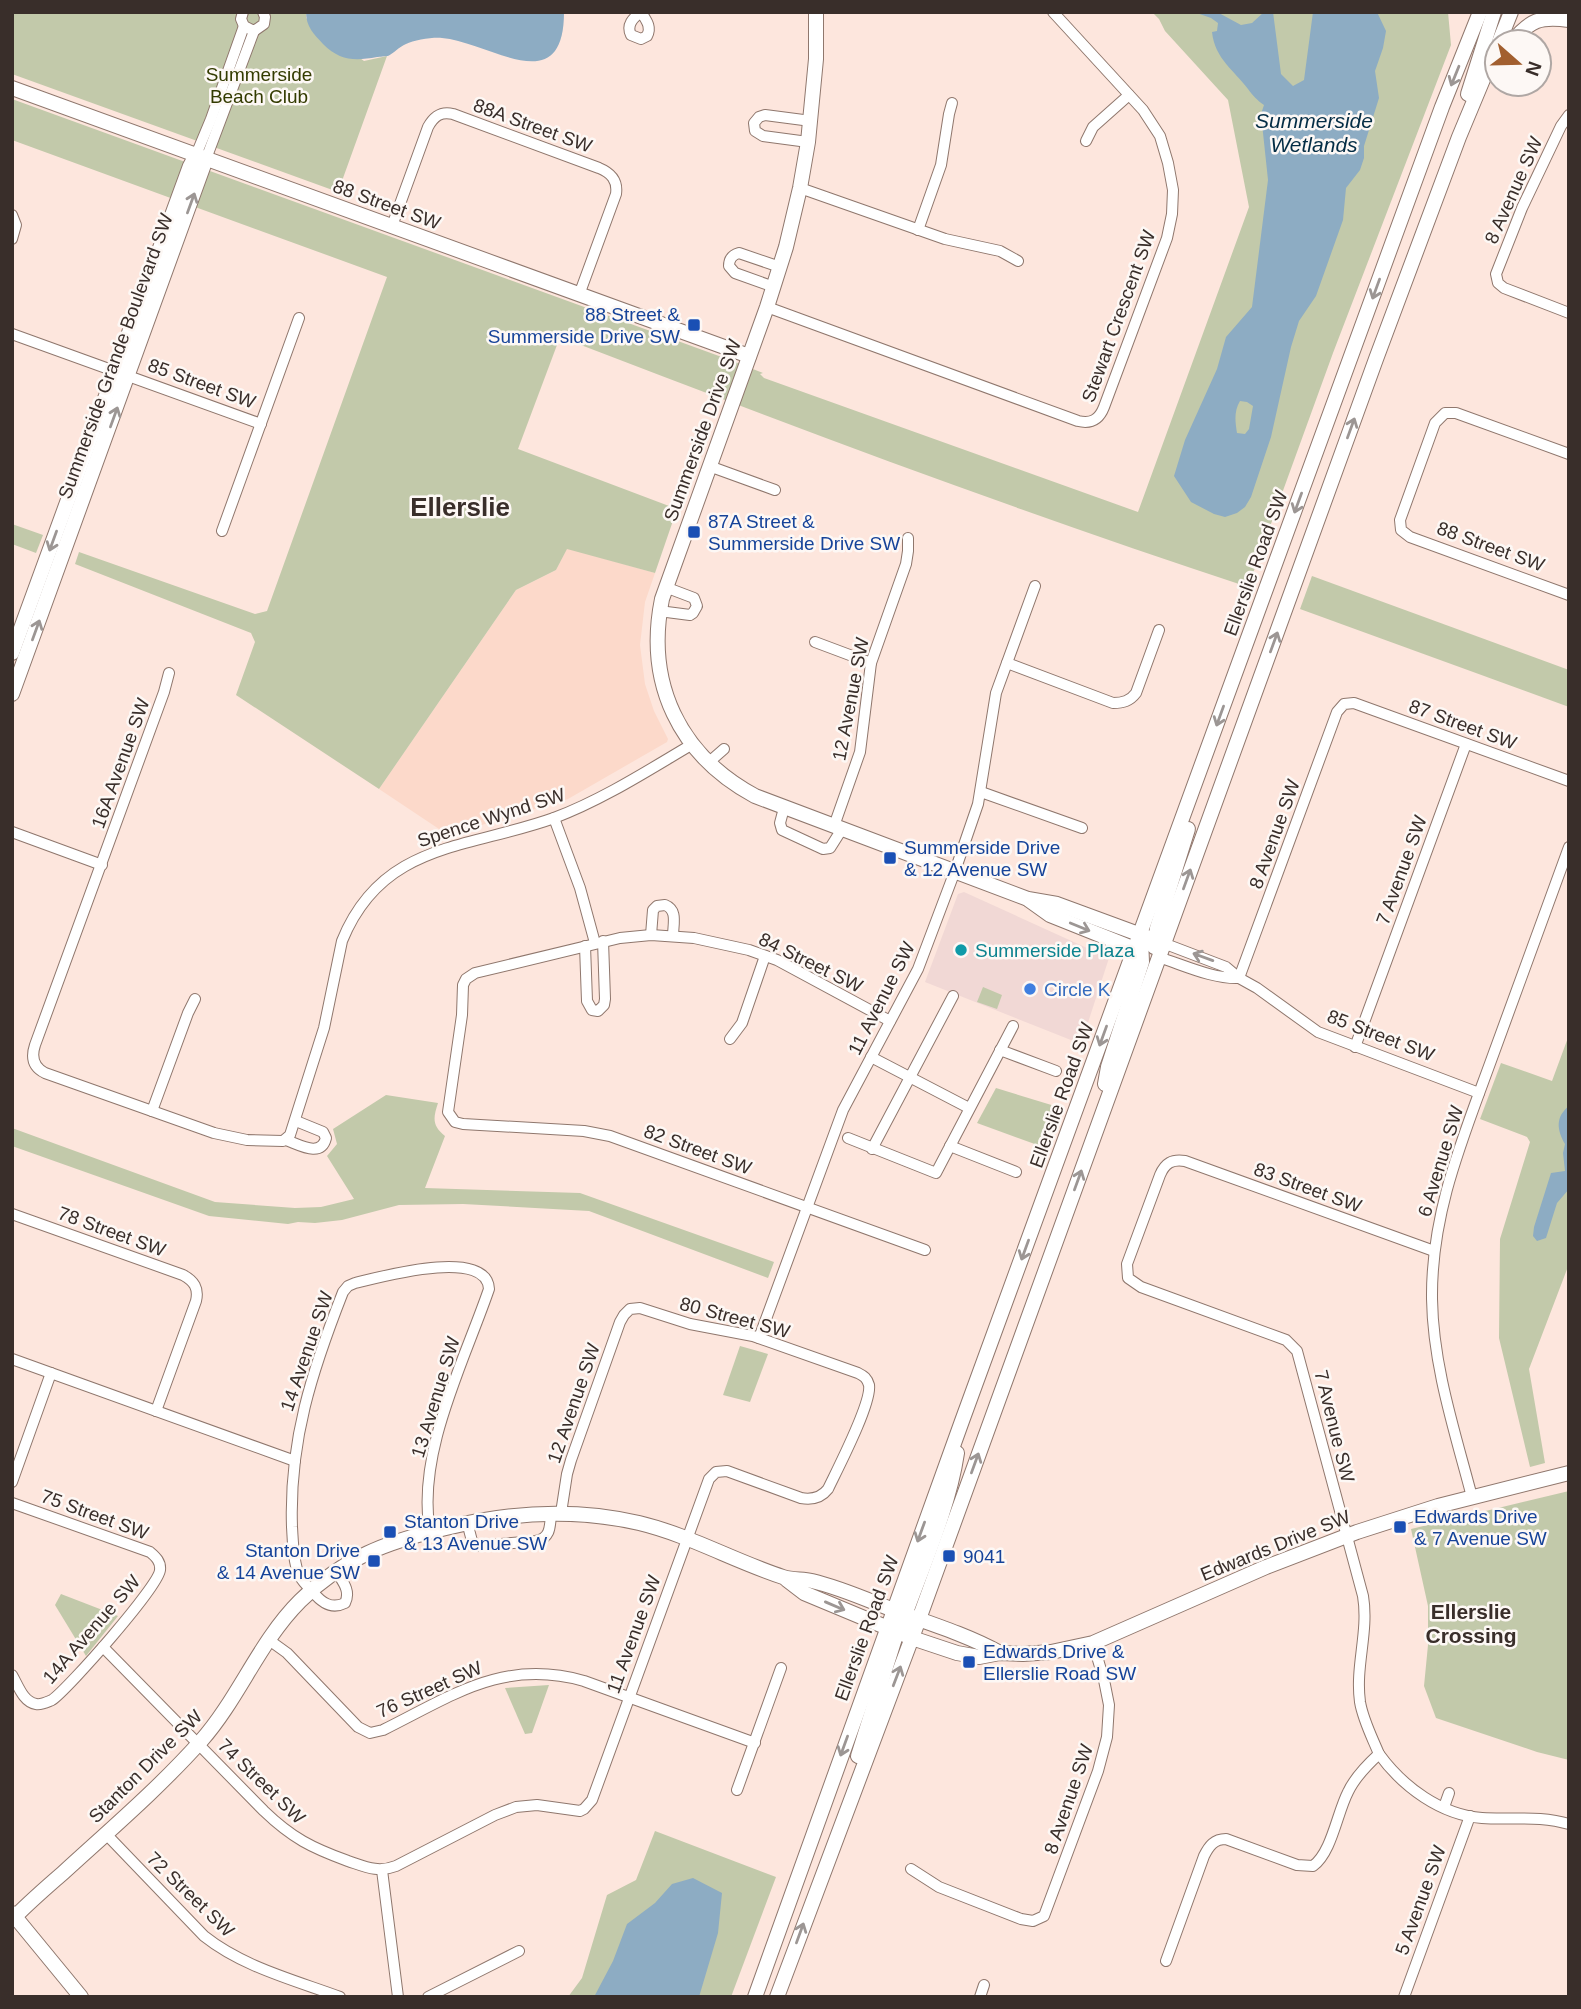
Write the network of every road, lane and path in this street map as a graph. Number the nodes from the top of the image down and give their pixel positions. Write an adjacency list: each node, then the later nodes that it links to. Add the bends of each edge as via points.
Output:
1 (243, 12): 11 (street, Summerside Grande Boulevard SW, via 241,19)
2 (263, 12): 11 (street, Summerside Grande Boulevard SW, via 264,24)
3 (816, 12): 19 (main road, Summerside Drive SW)
4 (1054, 12): 15 (street, Stewart Crescent SW)
5 (1467, 12): 12 (main road)
6 (1480, 12): 12 (main road, Ellerslie Road SW)
7 (1494, 12): 25 (main road)
8 (1562, 12): 9 (main road)
9 (1569, 17): 10 (main road, via 1542,19)
10 (1526, 28)
11 (249, 29): 22 (street, Summerside Grande Boulevard SW)
12 (1466, 49): 60 (main road, Ellerslie Road SW, one-way to 60)
13 (1483, 82): 25 (main road, Ellerslie Road SW)
14 (12, 88): 22 (main road, 88 Street SW)
15 (1129, 95): 20 (street, via 1093,127); 33 (street, Stewart Crescent SW, via 1149,117 1165,149 1173,190 1172,214 1104,407 1095,420 1077,421)
16 (1483, 98): 25 (main road)
17 (952, 103): 27 (street, via 941,165)
18 (1569, 115): 34 (street, 8 Avenue SW, via 1511,233 1496,279 1509,290)
19 (811, 121): 21 (main road, Summerside Drive SW); 21 (street, via 765,115 758,117 754,127 763,136)
20 (1086, 141)
21 (808, 142): 23 (main road, Summerside Drive SW)
22 (201, 157): 26 (main road, 88 Street SW); 38 (main road, Summerside Grande Boulevard SW)
23 (800, 188): 27 (street); 30 (main road, Summerside Drive SW)
24 (13, 217): 28 (street)
25 (1427, 222): 77 (main road, Ellerslie Road SW, one-way to 25)
26 (392, 226): 32 (main road, 88 Street SW); 32 (street, 88A Street SW, via 428,127 444,113 600,168 613,177 616,194)
27 (918, 230): 29 (street, via 1000,251)
28 (12, 239)
29 (1018, 261)
30 (780, 267): 31 (main road, Summerside Drive SW); 31 (street, via 739,253 729,261 735,273)
31 (774, 286): 33 (main road, Summerside Drive SW)
32 (579, 295): 37 (main road, 88 Street SW)
33 (767, 307): 37 (main road, Summerside Drive SW)
34 (1569, 313)
35 (299, 318): 39 (street)
36 (12, 334): 38 (street, 85 Street SW)
37 (749, 356): 41 (main road, Summerside Drive SW)
38 (122, 374): 39 (street, 85 Street SW); 51 (main road, Summerside Grande Boulevard SW, one-way to 51); 55 (main road, Summerside Grande Boulevard SW, one-way to 38)
39 (261, 424): 43 (street)
40 (1569, 454): 47 (street, 88 Street SW, via 1456,413 1445,414 1435,423 1399,520 1401,530 1410,537)
41 (709, 466): 42 (street); 46 (main road, Summerside Drive SW)
42 (775, 489)
43 (222, 531)
44 (908, 538): 52 (street, 12 Avenue SW, via 905,564)
45 (1035, 586): 53 (street, 11 Avenue SW)
46 (665, 587): 48 (main road, Summerside Drive SW); 48 (street, via 694,598 697,606 690,615)
47 (1569, 595)
48 (659, 611): 57 (main road, Summerside Drive SW, via 659,671 667,699)
49 (1159, 630): 53 (street, via 1138,689 1128,701 1113,703)
50 (815, 642): 52 (street)
51 (12, 653)
52 (871, 663): 66 (street, 12 Avenue SW, via 860,752)
53 (1007, 663): 63 (street, 11 Avenue SW, via 994,702)
54 (169, 673): 70 (street, 16A Avenue SW)
55 (12, 694)
56 (1344, 704): 58 (street, 87 Street SW, via 1354,703); 80 (street, 8 Avenue SW, via 1335,716)
57 (691, 744): 61 (main road, Summerside Drive SW); 65 (street, Spence Wynd SW, via 593,801)
58 (1466, 744): 62 (street, 87 Street SW); 86 (street, 7 Avenue SW)
59 (724, 749): 61 (street)
60 (1205, 759): 73 (main road, Ellerslie Road SW); 77 (main road)
61 (708, 763): 64 (main road, Summerside Drive SW, via 743,790)
62 (1569, 781)
63 (981, 792): 67 (street); 71 (street, 11 Avenue SW)
64 (784, 808): 66 (main road, Summerside Drive SW); 66 (street, via 782,830 823,849 830,848)
65 (554, 818): 76 (street, via 586,904); 95 (street, Spence Wynd SW, via 410,862 363,901 342,941 329,1012)
66 (838, 827): 71 (main road, Summerside Drive SW)
67 (1082, 828)
68 (12, 832): 70 (street)
69 (1569, 848): 91 (street, 6 Avenue SW)
70 (102, 865): 93 (street, via 33,1057 45,1073)
71 (955, 871): 72 (main road, Summerside Drive SW); 83 (street, 11 Avenue SW, via 923,957)
72 (1028, 899): 73 (main road, Summerside Drive SW, via 1057,904); 78 (main road, Summerside Drive SW, one-way to 78, via 1051,915)
73 (1140, 934): 77 (main road, 85 Street SW); 78 (main road)
74 (651, 935): 75 (street, 84 Street SW); 75 (street, via 653,910 665,905 674,913); 76 (street, 84 Street SW)
75 (673, 936): 79 (street, 84 Street SW)
76 (595, 943): 76 (street, via 605,999 597,1011 587,1001); 94 (street, 84 Street SW, via 466,979 448,1102)
77 (1159, 946): 78 (main road, 85 Street SW); 80 (street, 85 Street SW, via 1216,962); 96 (main road, Ellerslie Road SW)
78 (1138, 950): 96 (main road, via 1142,962 1108,1067); 128 (main road, Ellerslie Road SW, one-way to 128, via 962,1421)
79 (765, 956): 83 (street, 84 Street SW); 85 (street, via 742,1023)
80 (1240, 978): 86 (street, 85 Street SW, via 1318,1032)
81 (953, 996): 90 (street)
82 (195, 999): 93 (street)
83 (890, 1021): 88 (street, 11 Avenue SW)
84 (1013, 1026): 87 (street)
85 (730, 1039)
86 (1356, 1047): 91 (street, 85 Street SW)
87 (1000, 1050): 89 (street); 92 (street)
88 (871, 1057): 90 (street); 102 (street, 11 Avenue SW, via 843,1110)
89 (1056, 1071)
90 (909, 1077): 92 (street); 100 (street)
91 (1479, 1093): 105 (street, 6 Avenue SW, via 1448,1182)
92 (969, 1108): 99 (street)
93 (152, 1111): 98 (street, via 226,1136)
94 (452, 1119): 102 (street, 82 Street SW, via 468,1125 610,1136)
95 (296, 1122): 98 (street, Spence Wynd SW); 98 (street, via 323,1132 323,1146 313,1149)
96 (1096, 1130): 128 (main road, Ellerslie Road SW, one-way to 96)
97 (848, 1138): 100 (street)
98 (286, 1140)
99 (950, 1146): 100 (street, via 936,1173); 101 (street)
100 (872, 1149)
101 (1016, 1172)
102 (807, 1207): 104 (street, 82 Street SW); 108 (street, 11 Avenue SW)
103 (12, 1214): 112 (street, 78 Street SW, via 183,1275 196,1286 196,1301)
104 (925, 1250)
105 (1434, 1251): 109 (street, 83 Street SW, via 1185,1161 1169,1163 1160,1175 1127,1264 1128,1278); 117 (street, 6 Avenue SW, via 1437,1359)
106 (485, 1276): 113 (street, 14 Avenue SW, via 472,1270 423,1268 348,1286 312,1379); 121 (street, 13 Avenue SW, via 489,1289 433,1452 427,1506)
107 (630, 1309): 108 (street, 80 Street SW); 119 (street, 12 Avenue SW, via 620,1322)
108 (759, 1338): 114 (street, 80 Street SW, via 863,1375 869,1391 828,1489 817,1498 801,1497 731,1472)
109 (1294, 1346): 122 (street, 7 Avenue SW)
110 (12, 1359): 111 (street)
111 (51, 1373): 112 (street); 116 (street)
112 (156, 1410): 113 (street)
113 (295, 1461): 127 (street, 14 Avenue SW, via 295,1559 299,1575)
114 (716, 1472): 123 (street, 11 Avenue SW, via 706,1485)
115 (1569, 1473): 117 (main road, Edwards Drive SW)
116 (12, 1482)
117 (1472, 1497): 122 (main road, Edwards Drive SW)
118 (12, 1503): 124 (street, 75 Street SW, via 150,1552)
119 (556, 1513): 120 (main road, Stanton Drive SW); 120 (street, via 548,1535 536,1541 477,1546); 123 (main road, Stanton Drive SW, via 608,1517)
120 (467, 1522): 121 (main road, Stanton Drive SW)
121 (430, 1531): 125 (main road, Stanton Drive SW, via 376,1548)
122 (1346, 1536): 132 (main road, Edwards Drive SW); 140 (street, 7 Avenue SW, via 1364,1605 1360,1703)
123 (687, 1539): 126 (main road, Stanton Drive SW); 137 (street, 11 Avenue SW)
124 (160, 1565): 133 (street, 14A Avenue SW, via 157,1580)
125 (336, 1572): 127 (main road, Stanton Drive SW); 127 (street, via 348,1591 345,1603 323,1603)
126 (786, 1579): 128 (main road, Stanton Drive SW, via 813,1582); 129 (main road, Stanton Drive SW, one-way to 129, via 804,1593)
127 (312, 1591): 131 (main road, Stanton Drive SW)
128 (906, 1615): 129 (main road, Ellerslie Road SW); 130 (main road, Ellerslie Road SW); 134 (main road, Edwards Drive SW)
129 (892, 1630): 130 (main road, Edwards Drive SW); 144 (main road); 157 (main road, Ellerslie Road SW, one-way to 157)
130 (912, 1638): 134 (main road, Edwards Drive SW, via 968,1656); 144 (main road, Ellerslie Road SW, one-way to 130)
131 (269, 1640): 137 (street, 76 Street SW, via 358,1727 370,1732 383,1730 472,1686 523,1673 577,1679); 139 (main road, Stanton Drive SW)
132 (1093, 1643): 134 (main road, Edwards Drive SW, via 1051,1652); 148 (street, 8 Avenue SW, via 1109,1705 1107,1737 1044,1916 1025,1921 939,1887)
133 (103, 1647): 136 (street, 14A Avenue SW, via 45,1703 36,1704 24,1696); 139 (street, 74 Street SW)
134 (1000, 1653)
135 (781, 1668): 138 (street)
136 (12, 1675)
137 (629, 1697): 138 (street, 76 Street SW); 149 (street, 11 Avenue SW, via 592,1800 584,1809 516,1807)
138 (755, 1743): 141 (street)
139 (199, 1744): 147 (main road, Stanton Drive SW); 149 (street, 74 Street SW, via 296,1838 319,1851)
140 (1379, 1754): 143 (street, 7 Avenue SW, via 1409,1787); 152 (street, via 1353,1783 1326,1849 1312,1866 1231,1841 1220,1839 1209,1847)
141 (737, 1790)
142 (1449, 1793): 143 (street)
143 (1444, 1807): 145 (street, 7 Avenue SW)
144 (845, 1814): 158 (main road, Ellerslie Road SW, one-way to 144)
145 (1469, 1816): 146 (street, 7 Avenue SW, via 1543,1818); 159 (street, 5 Avenue SW)
146 (1569, 1824)
147 (106, 1833): 150 (main road, Stanton Drive SW); 154 (street, 72 Street SW, via 217,1946 240,1960)
148 (911, 1869)
149 (382, 1871): 155 (street)
150 (13, 1917): 153 (main road)
151 (519, 1951): 156 (street)
152 (1166, 1961)
153 (81, 1997)
154 (340, 1997)
155 (398, 1997)
156 (428, 1997)
157 (755, 1997)
158 (777, 1997)
159 (1404, 1997)

